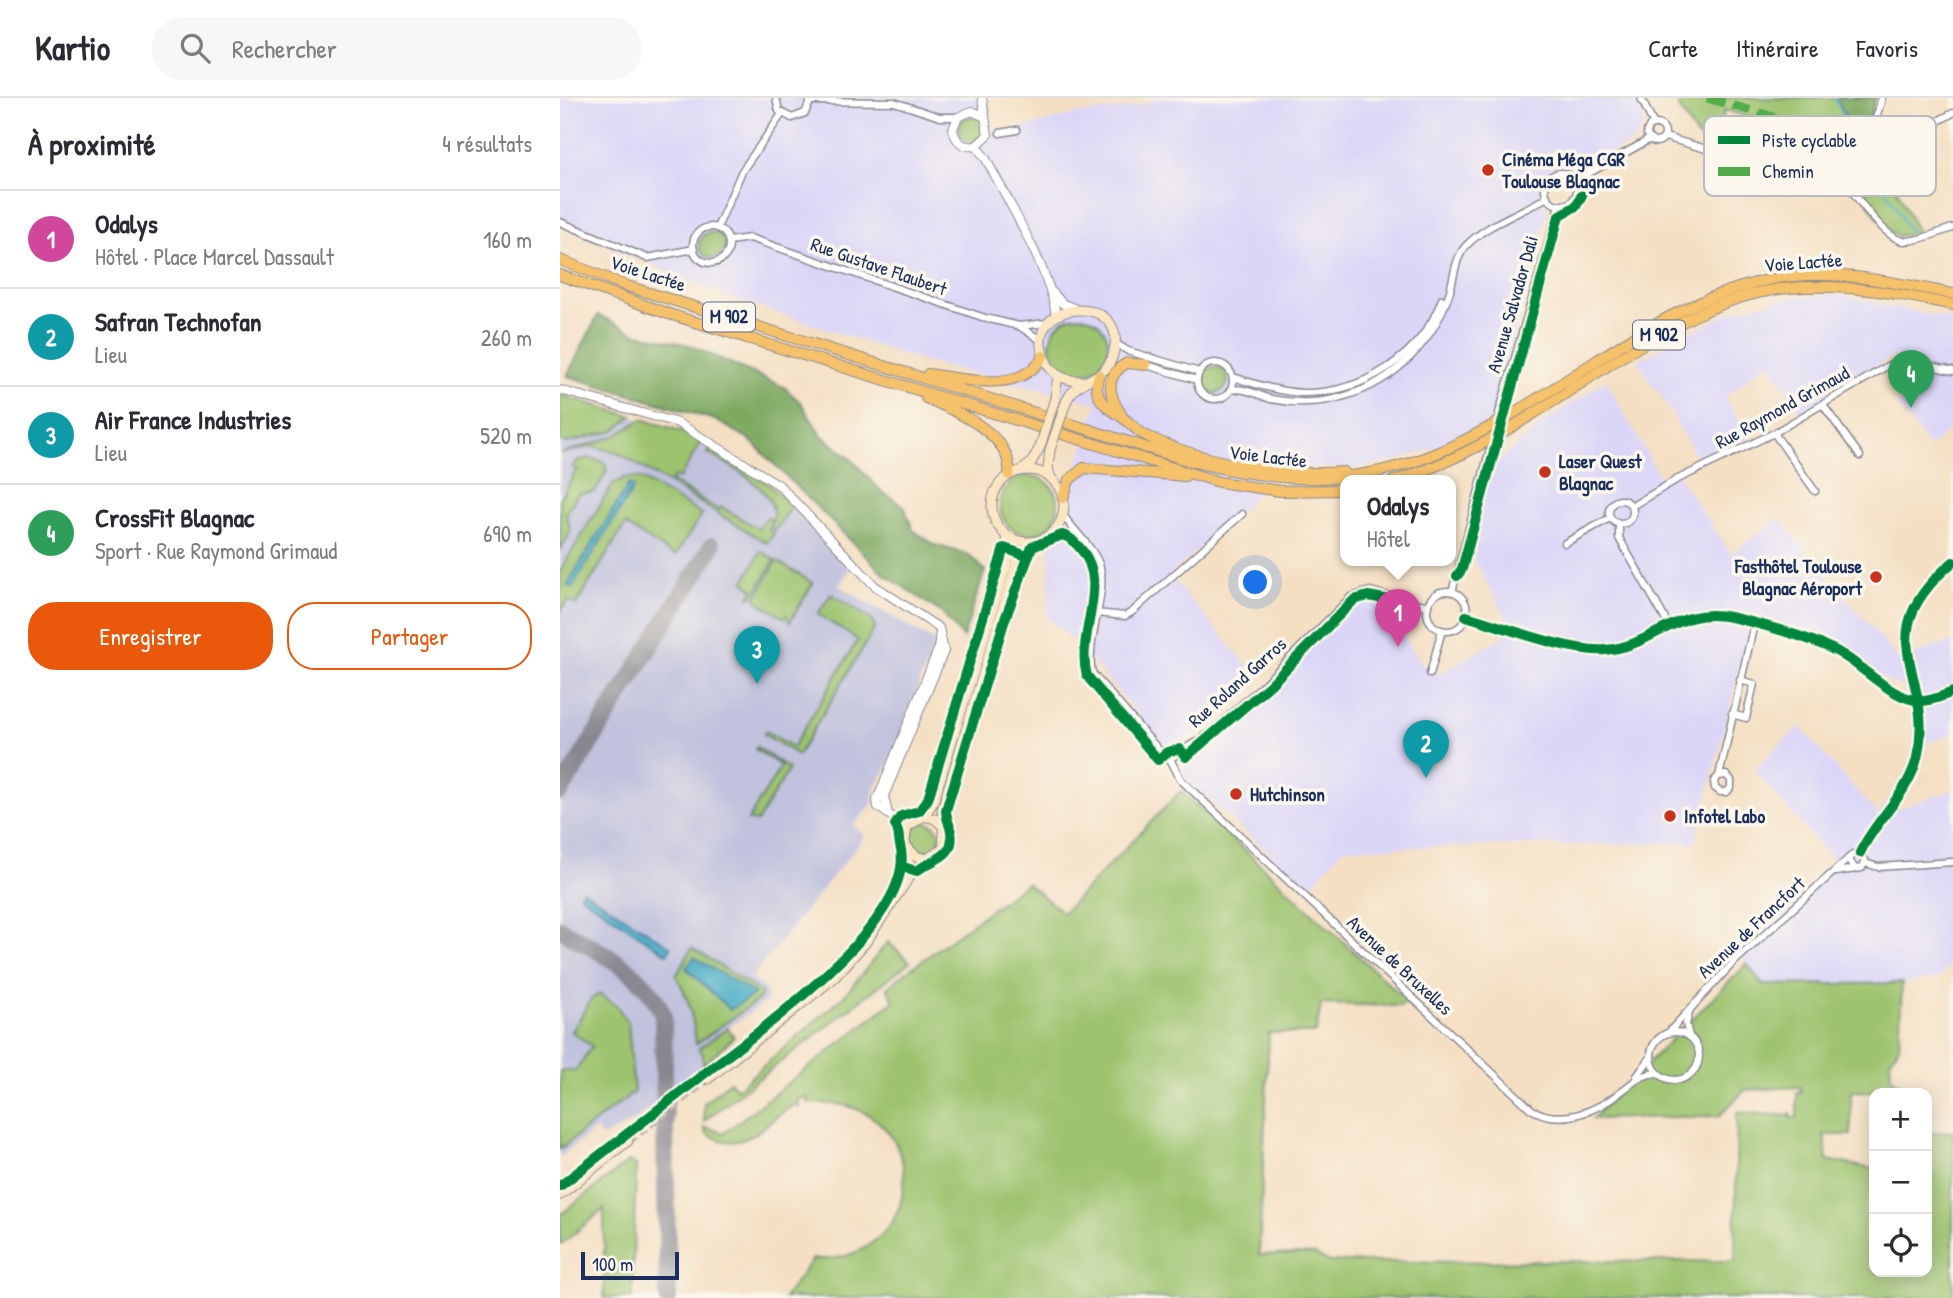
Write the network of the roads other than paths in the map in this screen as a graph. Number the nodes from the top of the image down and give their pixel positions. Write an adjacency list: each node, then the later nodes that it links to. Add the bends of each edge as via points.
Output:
1 (776, 98): 8 (street)
2 (982, 98): 6 (street); 12 (street)
3 (1641, 98): 14 (street)
4 (1882, 98): 9 (street)
5 (811, 100): 8 (street, via 801,116); 10 (street, via 894,102)
6 (972, 111): 11 (street); 12 (street)
7 (1953, 113): 13 (street)
8 (782, 114): 27 (street, via 742,171)
9 (1877, 116)
10 (940, 117): 11 (street); 15 (street)
11 (958, 117): 15 (street)
12 (985, 117): 20 (street, via 990,128)
13 (1936, 123)
14 (1654, 125): 18 (street, via 1663,127); 19 (street, via 1648,130)
15 (953, 129): 20 (street, via 965,146)
16 (1017, 130): 17 (street)
17 (1000, 133)
18 (1665, 137): 19 (street, via 1657,142); 21 (street)
19 (1650, 139): 22 (street)
20 (980, 144): 34 (street)
21 (1704, 148)
22 (1575, 181): 24 (street, via 1566,174 1555,175 1546,184); 25 (street, via 1575,198)
23 (1857, 196): 28 (street, via 1894,239 1906,241)
24 (1547, 197): 25 (street); 29 (street)
25 (1559, 205): 61 (street, Avenue Salvador Dali)
26 (560, 222): 31 (street, via 647,258)
27 (717, 228): 30 (street); 31 (street, via 702,230)
28 (1953, 228)
29 (1483, 233): 48 (street, via 1460,247 1441,303 1424,332 1407,353); 55 (street, via 1461,254 1443,309 1424,342 1399,368)
30 (729, 241): 31 (street, via 728,251 718,262 703,261); 39 (street, Rue Gustave Flaubert, via 750,239 964,312)
31 (694, 249)
32 (560, 260): 45 (highway, Voie Lactée / M 902, via 626,286)
33 (560, 275): 52 (highway, Voie Lactée / M 902, via 668,314)
34 (1050, 289): 37 (street, via 1063,304); 38 (street)
35 (1953, 294): 69 (highway, Voie Lactée / M 902, via 1878,279 1827,275 1762,281 1726,291 1667,317 1471,439)
36 (1953, 305): 69 (highway, Voie Lactée / M 902, via 1854,288 1787,288 1743,297 1674,326 1464,455)
37 (1074, 308): 38 (main road); 41 (main road, via 1097,313 1107,321)
38 (1053, 319): 39 (street, Rue Gustave Flaubert); 40 (main road)
39 (1019, 326): 40 (street, Rue Gustave Flaubert)
40 (1042, 341): 42 (main road)
41 (1115, 343): 43 (main road); 47 (street)
42 (1043, 356): 45 (highway, via 1033,371 1012,381); 49 (main road)
43 (1111, 361): 44 (street, via 1129,359); 50 (main road)
44 (1146, 365): 53 (street); 62 (highway, via 1127,363 1112,378 1110,394)
45 (899, 371): 71 (highway, Voie Lactée / M 902, via 1239,473)
46 (1953, 371): 60 (street, Rue Raymond Grimaud, via 1899,361)
47 (1199, 372): 51 (street, via 1208,364 1220,363); 53 (street)
48 (1379, 373): 55 (street, via 1366,384); 58 (street)
49 (1058, 375): 54 (main road); 66 (main road, bridge, via 1040,447)
50 (1099, 375): 54 (main road); 62 (highway, via 1100,401)
51 (1233, 377): 57 (street); 58 (street, via 1299,393)
52 (881, 378): 67 (highway, Voie Lactée / M 902); 68 (highway, via 971,419 1004,450)
53 (1197, 380): 57 (street, via 1209,398 1219,398)
54 (1083, 382): 70 (main road, bridge, via 1074,387 1066,402 1051,450)
55 (1368, 388): 59 (street)
56 (560, 390): 101 (street, via 678,423 763,473 875,586 939,628 944,651 884,796 888,814)
57 (1230, 390): 59 (street, via 1288,401)
58 (1337, 390): 59 (street)
59 (1329, 400)
60 (1823, 405): 63 (street, Rue Raymond Grimaud); 65 (street)
61 (1499, 413)
62 (1124, 419): 69 (highway, via 1143,433 1231,462 1311,472 1387,466)
63 (1774, 433): 73 (street); 75 (street, Rue Raymond Grimaud)
64 (1489, 452): 86 (street)
65 (1860, 456)
66 (1022, 470): 68 (main road); 70 (main road)
67 (1195, 474): 72 (highway, Voie Lactée / M 902, via 1280,491); 74 (highway, via 1190,478 1084,468 1069,480)
68 (1009, 475): 80 (main road, via 998,486 992,503)
69 (1392, 475)
70 (1051, 478): 74 (main road)
71 (1340, 478)
72 (1340, 490)
73 (1815, 491)
74 (1063, 498): 77 (main road)
75 (1632, 506): 78 (street, via 1616,501); 79 (street, via 1631,520)
76 (1242, 514): 88 (street, via 1132,612 1125,616)
77 (1063, 515): 81 (main road); 82 (street)
78 (1610, 518): 79 (street); 84 (street)
79 (1619, 524): 90 (street, via 1619,538)
80 (1003, 531): 83 (main road); 100 (main road, via 1009,557 933,803)
81 (1053, 531): 82 (street); 83 (main road)
82 (1077, 535): 88 (street, via 1099,565)
83 (1031, 542): 103 (main road, via 1019,555 942,809)
84 (1565, 543)
85 (1953, 562): 96 (street, via 1920,594 1909,617 1907,638)
86 (1452, 592): 87 (street, via 1437,594); 89 (street, via 1464,601)
87 (1428, 606): 92 (street, via 1430,621); 98 (street, Rue Roland Garros, via 1370,591 1351,597 1221,723)
88 (1096, 613): 98 (street, via 1092,673)
89 (1466, 616): 90 (street, via 1594,651 1635,643); 92 (street, via 1457,628)
90 (1668, 624): 91 (street, via 1703,613)
91 (1754, 624): 94 (street); 96 (street, via 1837,652 1883,685)
92 (1442, 630): 93 (street)
93 (1430, 674)
94 (1740, 680): 97 (street); 97 (street, via 1754,684 1746,718)
95 (1953, 692): 96 (street)
96 (1916, 699): 106 (street, via 1919,739 1914,766)
97 (1732, 714): 99 (street)
98 (1170, 759): 120 (street, Avenue de Bruxelles, via 1181,780 1531,1110 1552,1118 1571,1117 1609,1100)
99 (1719, 776)
100 (924, 817): 102 (main road); 103 (main road, via 935,818)
101 (898, 821): 102 (street); 104 (street)
102 (911, 822): 104 (main road)
103 (943, 826): 108 (main road, via 944,847)
104 (905, 834): 105 (main road)
105 (907, 848): 108 (main road); 113 (main road, via 907,867)
106 (1860, 853): 107 (street, Avenue de Francfort); 110 (street)
107 (1850, 857): 111 (street, via 1849,864); 112 (street, Avenue de Francfort)
108 (928, 859): 113 (main road, via 914,870)
109 (1953, 862): 110 (street, via 1878,867)
110 (1865, 863): 111 (street)
111 (1855, 869): 112 (street, Avenue de Francfort)
112 (1832, 873): 114 (street, Avenue de Francfort)
113 (896, 899): 119 (main road, via 834,978)
114 (1692, 1004): 115 (street, Avenue de Francfort); 116 (street, via 1686,1024)
115 (1668, 1033): 116 (street); 117 (street, via 1655,1043)
116 (1690, 1037): 118 (street, via 1699,1051 1693,1072 1677,1081)
117 (1650, 1057): 118 (street); 120 (street)
118 (1657, 1073): 120 (street)
119 (708, 1079)
120 (1634, 1080)
121 (628, 1141): 122 (main road)
122 (560, 1195)

